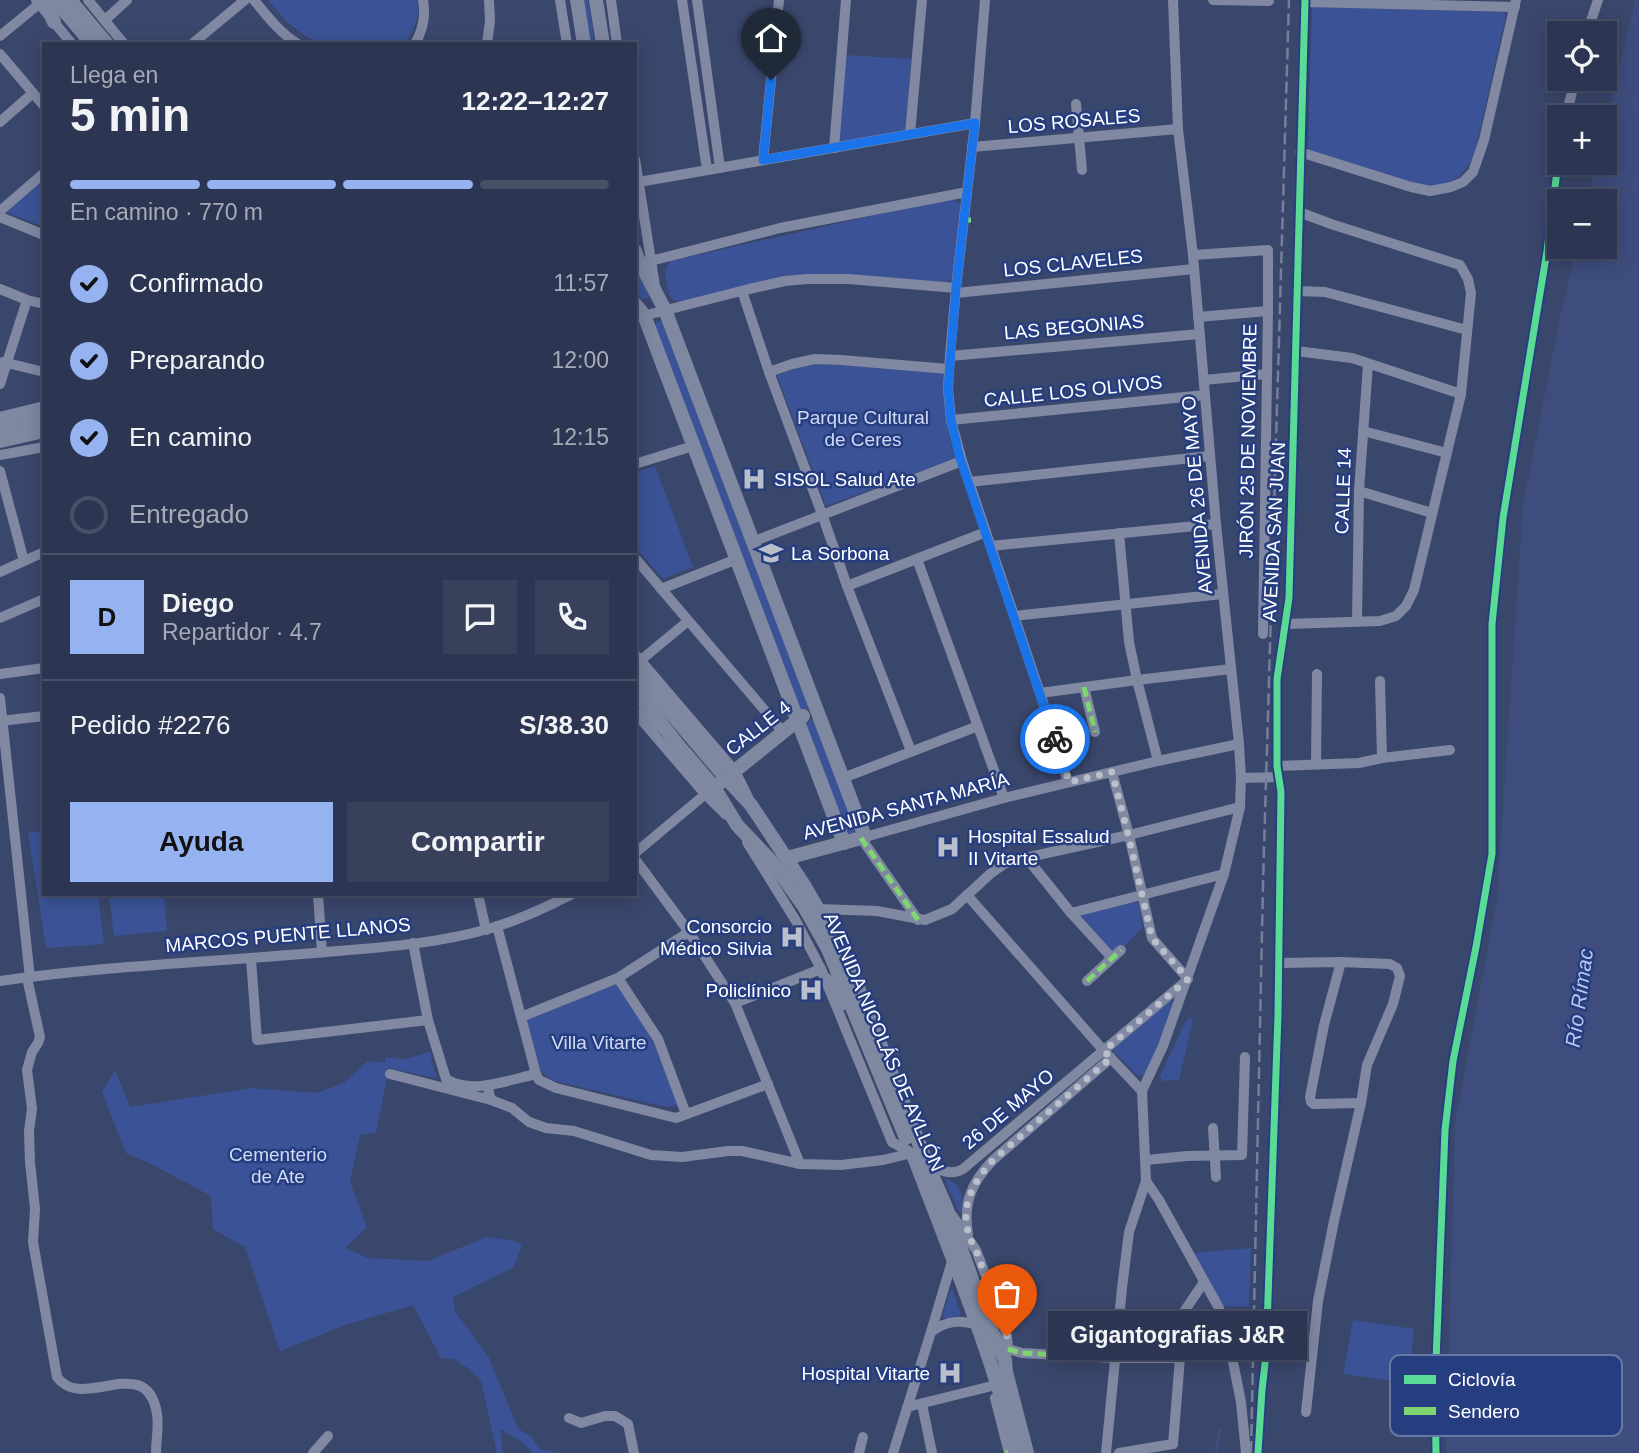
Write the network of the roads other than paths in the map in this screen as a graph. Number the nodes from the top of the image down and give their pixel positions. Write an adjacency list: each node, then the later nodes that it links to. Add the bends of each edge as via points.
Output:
1 (55, 0): 33 (main road)
2 (70, 0): 34 (main road)
3 (88, 0): 27 (street)
4 (127, 0): 27 (street)
5 (245, 0): 36 (street)
6 (254, 0): 37 (street)
7 (423, 0): 38 (street, via 424,22)
8 (489, 0): 39 (street)
9 (560, 0): 30 (street)
10 (577, 0): 42 (main road)
11 (596, 0): 43 (main road)
12 (612, 0): 44 (street)
13 (682, 0): 59 (street)
14 (697, 0): 58 (street)
15 (779, 0): 57 (street)
16 (846, 0): 55 (street)
17 (922, 0): 52 (street)
18 (985, 0): 50 (street)
19 (1173, 0): 51 (street, AVENIDA 26 DE MAYO)
20 (1213, 0): 23 (street)
21 (1598, 0): 28 (street)
22 (40, 1): 29 (main road); 31 (street)
23 (1269, 1)
24 (1305, 1): 25 (street); 56 (street, AVENIDA SAN JUAN)
25 (1372, 2): 26 (street)
26 (1515, 3): 56 (street, via 1484,141 1473,172 1463,182 1430,191)
27 (105, 20): 35 (street)
28 (1591, 21)
29 (54, 22): 32 (street)
30 (564, 28): 40 (street); 41 (street)
31 (0, 36)
32 (70, 42)
33 (90, 42)
34 (105, 42)
35 (122, 42)
36 (199, 42)
37 (295, 42)
38 (416, 42)
39 (487, 42)
40 (560, 42)
41 (567, 42)
42 (584, 42)
43 (603, 42)
44 (617, 42)
45 (0, 54): 46 (street)
46 (33, 93): 47 (street); 49 (street)
47 (42, 104)
48 (1076, 104): 53 (street)
49 (0, 122)
50 (975, 123): 52 (street); 54 (street)
51 (1178, 129): 53 (street, LOS ROSALES); 70 (street, AVENIDA 26 DE MAYO)
52 (910, 134): 55 (street)
53 (1079, 138): 54 (street, LOS ROSALES); 60 (street)
54 (972, 147): 65 (street)
55 (834, 148): 57 (street)
56 (1300, 152): 67 (street, AVENIDA SAN JUAN)
57 (763, 160): 58 (street)
58 (720, 168): 59 (street)
59 (707, 170): 64 (street)
60 (1082, 170)
61 (637, 171): 64 (street)
62 (42, 175): 66 (street)
63 (1556, 175): 238 (street, via 1503,518 1492,624 1492,855 1452,1061 1445,1130)
64 (639, 183): 71 (street)
65 (967, 192): 71 (street); 74 (street)
66 (0, 211)
67 (1299, 212): 76 (street, AVENIDA SAN JUAN); 83 (street, via 1460,265 1471,293)
68 (0, 217): 69 (street)
69 (42, 234)
70 (1193, 255): 72 (street, AVENIDA 26 DE MAYO); 81 (street, JIRÓN 25 DE NOVIEMBRE, via 1268,250)
71 (641, 260): 78 (main road)
72 (1194, 269): 74 (street, LOS CLAVELES); 82 (street, AVENIDA 26 DE MAYO)
73 (0, 289): 77 (street)
74 (956, 290): 75 (street, LOS CLAVELES, via 807,279); 86 (street)
75 (742, 291): 78 (street, LOS CLAVELES); 91 (street)
76 (1297, 291): 83 (street, via 1325,292); 85 (street, AVENIDA SAN JUAN)
77 (27, 300): 79 (street); 87 (street)
78 (660, 300): 80 (main road); 120 (main road)
79 (42, 304)
80 (637, 310): 105 (main road)
81 (1268, 311): 82 (street); 92 (street, JIRÓN 25 DE NOVIEMBRE)
82 (1198, 317): 84 (street, AVENIDA 26 DE MAYO)
83 (1467, 330): 95 (street)
84 (1200, 334): 86 (street, LAS BEGONIAS); 93 (street, AVENIDA 26 DE MAYO)
85 (1296, 351): 88 (street); 137 (street, AVENIDA SAN JUAN)
86 (950, 356): 89 (street)
87 (3, 362): 90 (street); 94 (street)
88 (1368, 363): 95 (street); 103 (street, CALLE 14)
89 (949, 369): 91 (street, via 816,359); 99 (street)
90 (42, 372)
91 (769, 372): 116 (street)
92 (1267, 374): 93 (street); 138 (street, JIRÓN 25 DE NOVIEMBRE)
93 (1204, 380): 96 (street, AVENIDA 26 DE MAYO)
94 (0, 384)
95 (1461, 394): 107 (street)
96 (1201, 396): 99 (street, CALLE LOS OLIVOS); 109 (street, AVENIDA 26 DE MAYO)
97 (42, 406): 98 (street)
98 (0, 417)
99 (951, 420): 110 (street)
100 (42, 427): 102 (main road)
101 (42, 427): 104 (main road)
102 (0, 428)
103 (1363, 431): 107 (street); 114 (street, CALLE 14)
104 (0, 441)
105 (693, 446): 111 (street); 123 (main road)
106 (42, 447): 108 (street)
107 (1447, 453): 115 (street)
108 (0, 455)
109 (1210, 456): 113 (street); 117 (street, AVENIDA 26 DE MAYO)
110 (962, 461): 113 (street); 116 (street)
111 (637, 463)
112 (0, 471): 126 (street)
113 (969, 482): 118 (street)
114 (1359, 491): 115 (street); 136 (street, CALLE 14)
115 (1432, 513): 136 (street, via 1406,607 1380,621)
116 (822, 514): 120 (street); 128 (street)
117 (1216, 524): 119 (street); 130 (street, AVENIDA 26 DE MAYO)
118 (986, 532): 121 (street); 124 (street)
119 (1119, 533): 121 (street); 132 (street)
120 (752, 542): 151 (main road)
121 (990, 546): 133 (street)
122 (42, 553): 126 (street)
123 (737, 559): 129 (street); 155 (main road)
124 (917, 559): 128 (street); 158 (street)
125 (637, 560): 129 (street)
126 (24, 561): 127 (street)
127 (0, 572)
128 (848, 586): 163 (street)
129 (661, 589): 135 (street)
130 (1218, 594): 132 (street); 141 (street, AVENIDA 26 DE MAYO)
131 (42, 600): 134 (street)
132 (1126, 603): 133 (street); 144 (street)
133 (1020, 615): 149 (street)
134 (0, 618)
135 (688, 621): 139 (street); 160 (street)
136 (1357, 621): 137 (street)
137 (1286, 624): 167 (street, AVENIDA SAN JUAN, via 1278,679)
138 (1263, 634)
139 (637, 662): 146 (street); 157 (main road, AVENIDA NICOLÁS DE AYLLÓN)
140 (42, 668): 142 (street)
141 (1231, 669): 144 (street); 161 (street, AVENIDA 26 DE MAYO)
142 (0, 674)
143 (1317, 674): 166 (street)
144 (1137, 680): 147 (street); 165 (street)
145 (1380, 681): 164 (street)
146 (663, 687): 157 (main road); 171 (street)
147 (1084, 687): 149 (street); 159 (street)
148 (637, 692): 157 (main road, AVENIDA NICOLÁS DE AYLLÓN)
149 (1040, 693): 172 (street)
150 (0, 698): 156 (street)
151 (816, 709): 155 (main road, CALLE 4); 169 (main road)
152 (637, 713): 157 (main road)
153 (637, 714): 171 (street)
154 (42, 716): 156 (street)
155 (797, 720): 160 (main road, CALLE 4); 178 (main road)
156 (1, 721): 202 (street)
157 (669, 721): 171 (main road, AVENIDA NICOLÁS DE AYLLÓN)
158 (978, 726): 163 (street); 173 (street)
159 (1095, 732)
160 (784, 733): 171 (main road, CALLE 4)
161 (1240, 744): 165 (street, AVENIDA SANTA MARÍA); 170 (street, AVENIDA 26 DE MAYO)
162 (1450, 750): 164 (street)
163 (911, 751): 169 (street)
164 (1382, 758): 166 (street)
165 (1158, 761): 168 (street, AVENIDA SANTA MARÍA)
166 (1316, 764): 167 (street)
167 (1278, 771): 170 (street); 200 (street, AVENIDA SAN JUAN)
168 (1112, 772): 172 (street, AVENIDA SANTA MARÍA); 176 (street)
169 (843, 778): 177 (main road)
170 (1241, 778): 174 (street, AVENIDA 26 DE MAYO)
171 (720, 782): 175 (main road, AVENIDA NICOLÁS DE AYLLÓN); 179 (street); 181 (main road, AVENIDA NICOLÁS DE AYLLÓN, via 751,805)
172 (1069, 782): 173 (street, AVENIDA SANTA MARÍA)
173 (1004, 798): 177 (street, AVENIDA SANTA MARÍA)
174 (1240, 807): 176 (street); 183 (street, AVENIDA 26 DE MAYO)
175 (737, 825): 201 (street); 209 (main road, AVENIDA NICOLÁS DE AYLLÓN, via 806,908)
176 (1129, 835): 180 (street); 184 (street)
177 (863, 837): 178 (main road, AVENIDA SANTA MARÍA); 191 (street)
178 (844, 843): 181 (main road, AVENIDA SANTA MARÍA)
179 (637, 851)
180 (1026, 857): 185 (street, via 1004,864); 190 (street)
181 (787, 858): 189 (main road, AVENIDA NICOLÁS DE AYLLÓN)
182 (637, 862): 193 (street)
183 (1224, 874): 184 (street); 204 (street, AVENIDA 26 DE MAYO)
184 (1143, 894): 190 (street); 204 (street, via 1154,941)
185 (967, 895): 191 (street, via 952,909); 211 (street)
186 (318, 896): 196 (street)
187 (479, 896): 192 (street)
188 (568, 896): 192 (street, MARCOS PUENTE LLANOS)
189 (818, 909): 191 (street, via 877,911); 226 (main road, AVENIDA NICOLÁS DE AYLLÓN, via 853,975)
190 (1071, 913): 198 (street)
191 (918, 920)
192 (492, 928): 194 (street, MARCOS PUENTE LLANOS); 208 (street)
193 (689, 932): 203 (street); 207 (street)
194 (413, 943): 196 (street, MARCOS PUENTE LLANOS); 210 (street)
195 (1121, 950): 198 (street)
196 (322, 952): 197 (street, MARCOS PUENTE LLANOS)
197 (251, 958): 202 (street, MARCOS PUENTE LLANOS); 210 (street, via 257,1040)
198 (1112, 958): 206 (street)
199 (1341, 962): 200 (street); 219 (street, via 1310,1097 1314,1104); 219 (street, via 1390,964 1400,976 1367,1065)
200 (1279, 963): 260 (street, AVENIDA SAN JUAN, via 1266,1355)
201 (823, 974): 207 (street); 209 (main road); 222 (street, via 892,1142)
202 (29, 978): 205 (street, MARCOS PUENTE LLANOS); 248 (street, via 40,1037 27,1070 32,1109 33,1242 58,1377 78,1389 132,1383 148,1391 158,1416)
203 (618, 978): 208 (street); 220 (street, via 658,1039)
204 (1188, 979): 211 (street); 217 (street, AVENIDA 26 DE MAYO)
205 (0, 981)
206 (1087, 981)
207 (735, 1003): 215 (street)
208 (521, 1017): 214 (street)
209 (856, 1018): 222 (main road, AVENIDA NICOLÁS DE AYLLÓN)
210 (429, 1020): 216 (street, via 446,1079 468,1087)
211 (1108, 1055): 217 (street); 227 (street, 26 DE MAYO); 230 (street, 26 DE MAYO, via 993,1160 978,1177)
212 (1245, 1057): 223 (street, via 1242,1155)
213 (390, 1074): 218 (street)
214 (536, 1074): 216 (street); 220 (street, via 556,1087 676,1118)
215 (768, 1084): 220 (street); 225 (street)
216 (487, 1085): 218 (street)
217 (1142, 1091): 224 (street)
218 (491, 1100): 225 (street, via 546,1128 574,1131 651,1155 682,1157 728,1150)
219 (1361, 1103): 244 (street, via 1318,1301)
220 (686, 1114)
221 (1213, 1128): 223 (street)
222 (912, 1153): 225 (street, via 841,1165); 233 (main road, AVENIDA NICOLÁS DE AYLLÓN)
223 (1214, 1155): 224 (street); 228 (street)
224 (1146, 1160): 229 (street)
225 (800, 1164)
226 (928, 1166): 227 (street, 26 DE MAYO); 231 (main road, AVENIDA NICOLÁS DE AYLLÓN)
227 (958, 1172): 230 (street)
228 (1216, 1177)
229 (1147, 1193): 234 (street, via 1159,1200); 239 (street, via 1129,1232)
230 (969, 1198): 232 (street, 26 DE MAYO)
231 (946, 1207): 232 (street); 237 (main road, AVENIDA NICOLÁS DE AYLLÓN, via 987,1321)
232 (968, 1237): 237 (street, via 1007,1336)
233 (953, 1258): 235 (main road, AVENIDA NICOLÁS DE AYLLÓN); 236 (street)
234 (1204, 1282): 240 (street, via 1181,1316); 259 (street, via 1219,1308 1229,1342)
235 (980, 1329): 236 (street, via 959,1321); 241 (street); 255 (main road, AVENIDA NICOLÁS DE AYLLÓN)
236 (931, 1332): 243 (street)
237 (1006, 1355): 239 (street); 256 (main road, AVENIDA NICOLÁS DE AYLLÓN, via 1006,1372)
238 (1437, 1355)
239 (1115, 1358): 240 (street); 257 (street)
240 (1180, 1359): 258 (street, via 1173,1444)
241 (992, 1386): 242 (street); 254 (street)
242 (922, 1404): 243 (street); 253 (street)
243 (908, 1408): 252 (street)
244 (1306, 1412)
245 (569, 1418): 250 (street, via 581,1423 615,1416 628,1424)
246 (328, 1436): 249 (street)
247 (863, 1437): 251 (street)
248 (156, 1453)
249 (313, 1453)
250 (634, 1453)
251 (859, 1453)
252 (892, 1453)
253 (932, 1453)
254 (1008, 1453)
255 (1017, 1453)
256 (1028, 1453)
257 (1107, 1453)
258 (1119, 1453)
259 (1246, 1453)
260 (1258, 1453)

